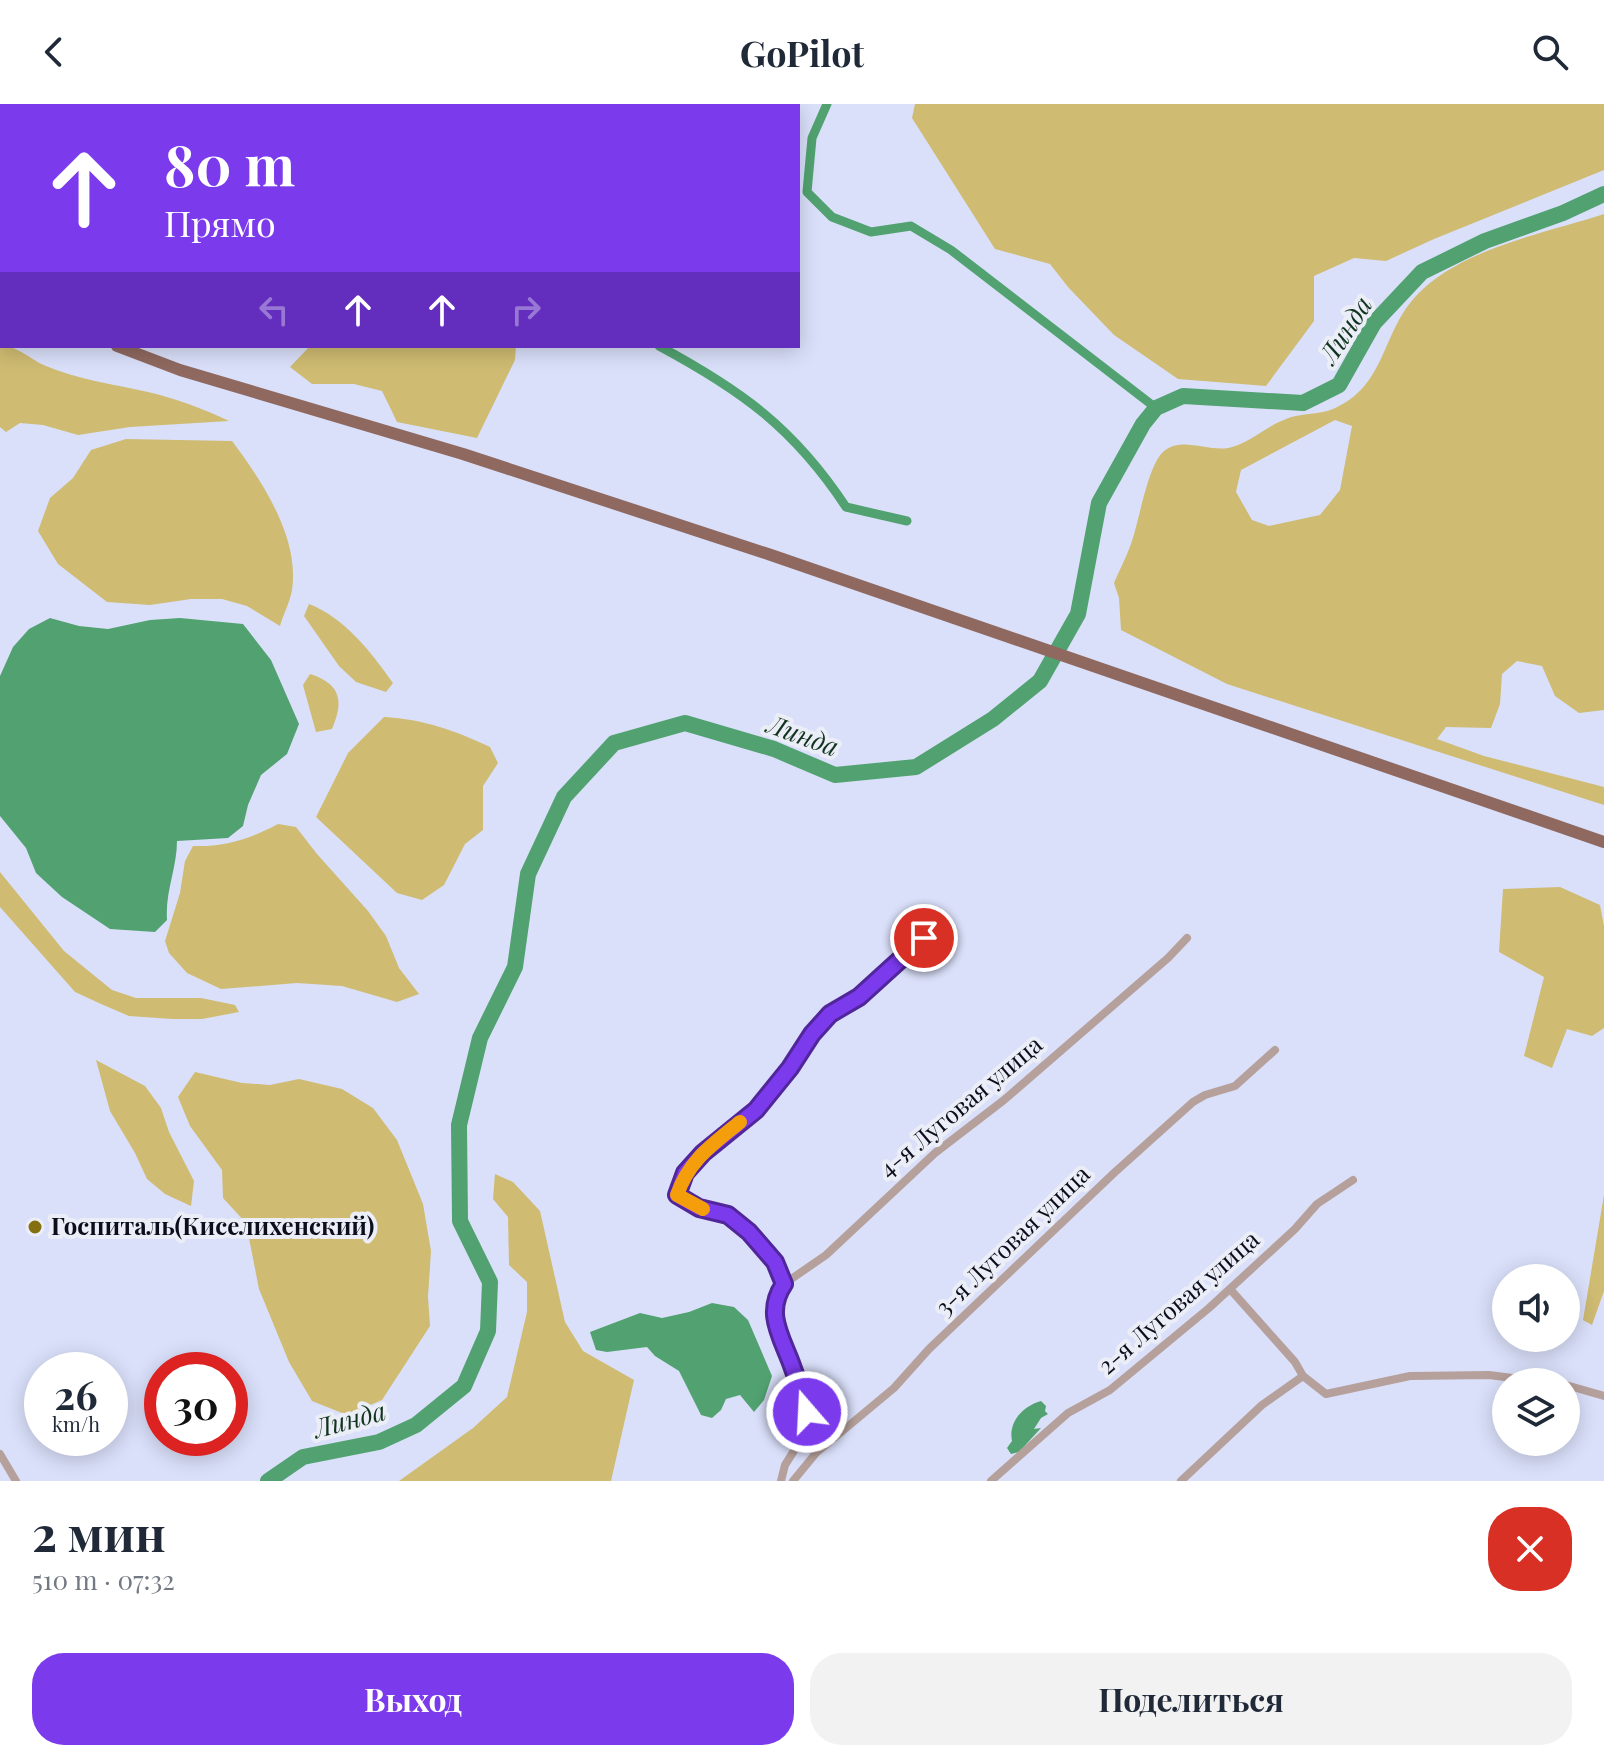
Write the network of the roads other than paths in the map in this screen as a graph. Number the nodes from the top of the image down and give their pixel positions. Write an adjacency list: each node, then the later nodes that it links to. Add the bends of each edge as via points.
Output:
1 (122, 348): 2 (main road, via 522,472)
2 (1604, 842)
3 (924, 938): 7 (street, via 859,997 830,1014 756,1110 685,1173 677,1195 699,1208 728,1215 749,1232 775,1262)
4 (1187, 938): 7 (street, 4-я Луговая улица, via 1004,1100 935,1153 826,1255)
5 (1275, 1050): 16 (street, 3-я Луговая улица, via 1235,1086 1193,1102 894,1388 816,1453)
6 (1353, 1180): 8 (street, 2-я Луговая улица, via 1317,1204)
7 (784, 1284): 15 (street, via 774,1314 807,1412 804,1435)
8 (1230, 1289): 10 (street); 17 (street, 2-я Луговая улица, via 1110,1390 1068,1413)
9 (1492, 1375): 10 (street, via 1410,1376 1326,1394)
10 (1303, 1376): 18 (street, via 1262,1405)
11 (1580, 1389): 12 (street)
12 (1604, 1396)
13 (0, 1454): 14 (street)
14 (16, 1481)
15 (781, 1481)
16 (793, 1481)
17 (991, 1481)
18 (1181, 1481)

